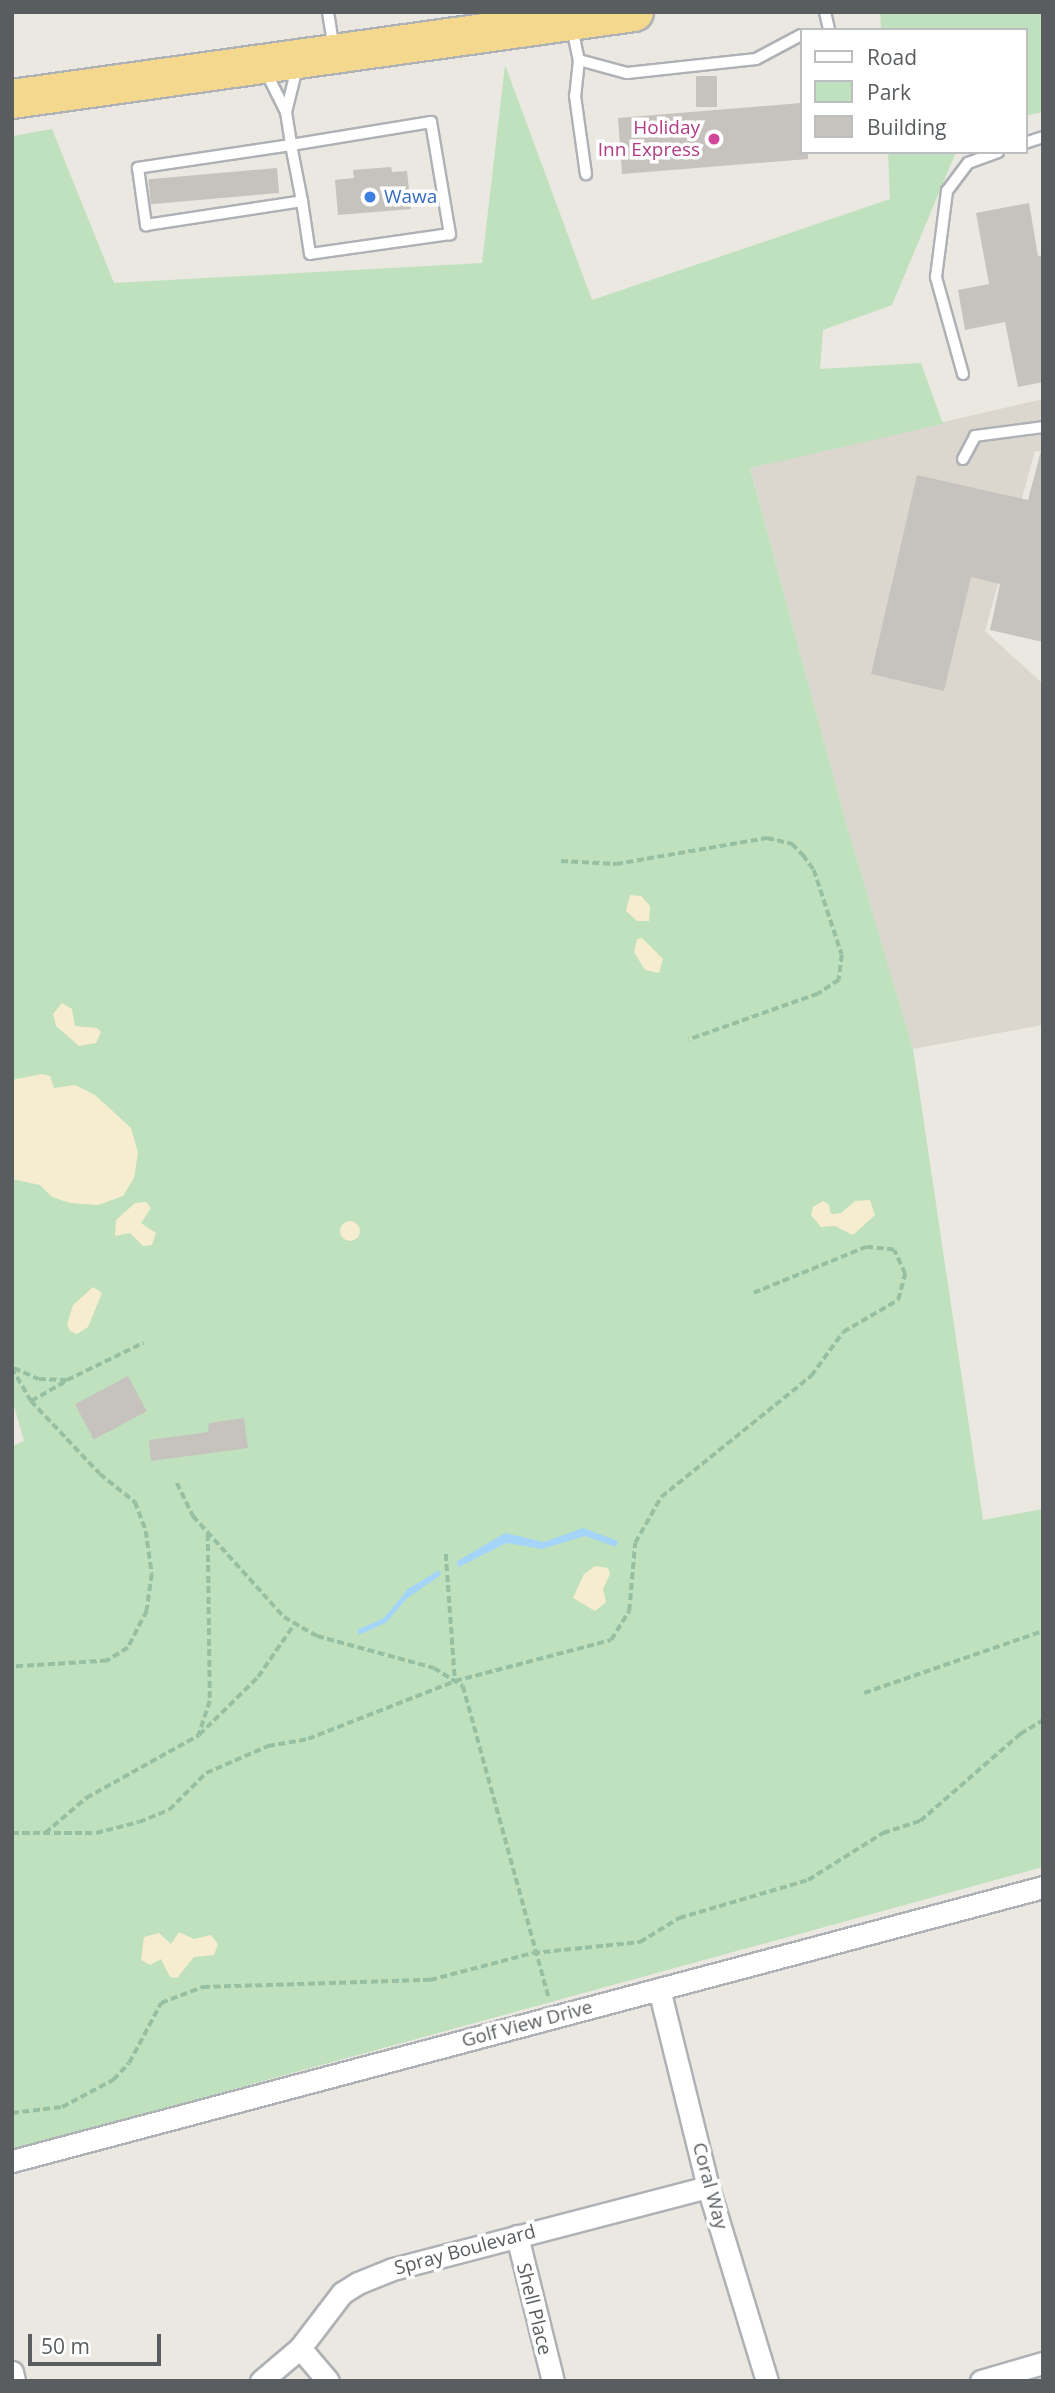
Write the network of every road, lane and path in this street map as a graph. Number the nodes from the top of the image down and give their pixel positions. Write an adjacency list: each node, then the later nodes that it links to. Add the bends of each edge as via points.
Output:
1 (328, 12): 8 (lane)
2 (634, 12): 4 (highway)
3 (825, 12): 5 (lane)
4 (571, 21): 7 (lane); 8 (highway)
5 (828, 27)
6 (800, 36): 7 (lane, via 756,59 627,73)
7 (579, 60): 13 (lane, via 575,96)
8 (299, 61): 9 (highway); 10 (lane); 10 (lane)
9 (12, 99)
10 (286, 113): 11 (lane)
11 (292, 145): 14 (lane); 14 (lane, via 138,168 146,225); 14 (lane, via 432,122 450,234 310,254)
12 (993, 154): 15 (lane, via 968,163 947,191 936,277)
13 (586, 174)
14 (302, 201)
15 (963, 374)
16 (1043, 426): 17 (lane, via 975,436)
17 (963, 458)
18 (561, 861): 19 (path, via 616,864 767,838 792,844 814,870 842,955 839,980 818,994)
19 (689, 1040)
20 (754, 1293): 31 (path, via 867,1247 894,1250 905,1274 898,1300 843,1332 811,1376 661,1497 635,1543 629,1611 611,1640)
21 (143, 1343): 23 (path)
22 (12, 1368): 23 (path, via 39,1379); 24 (path)
23 (67, 1380): 24 (path)
24 (31, 1401): 30 (path, via 100,1474 135,1502 146,1531 152,1574 147,1611 128,1648 107,1661)
25 (177, 1483): 26 (path, via 193,1516)
26 (208, 1532): 28 (path, via 284,1617); 34 (path, via 211,1701)
27 (446, 1554): 31 (path)
28 (295, 1623): 31 (path, via 317,1636 434,1668); 34 (path, via 258,1676)
29 (1043, 1631): 32 (path)
30 (12, 1667)
31 (455, 1681): 36 (path, via 308,1739 268,1746 206,1773 169,1810 139,1822 96,1833); 38 (path, via 463,1686)
32 (864, 1693)
33 (1043, 1720): 38 (path, via 1020,1734 920,1821 883,1833 808,1880 679,1918 640,1942)
34 (199, 1735): 36 (path, via 86,1798)
35 (12, 1833): 36 (path)
36 (44, 1833)
37 (1043, 1887): 39 (street, Golf View Drive)
38 (533, 1953): 40 (path); 41 (path, via 430,1980 204,1987 161,2003 129,2063 113,2080 62,2107)
39 (659, 1989): 40 (street, Golf View Drive); 43 (street, Coral Way)
40 (555, 2017): 42 (street, Golf View Drive)
41 (12, 2113)
42 (12, 2161)
43 (708, 2187): 44 (street, Spray Boulevard); 52 (street, Coral Way)
44 (517, 2236): 45 (street, Spray Boulevard, via 393,2269 358,2283 342,2293); 51 (street, Shell Place)
45 (300, 2347): 49 (street, Spray Boulevard); 50 (street)
46 (1043, 2363): 53 (street)
47 (12, 2372): 48 (street)
48 (15, 2381)
49 (261, 2381)
50 (328, 2381)
51 (553, 2381)
52 (767, 2381)
53 (982, 2381)

